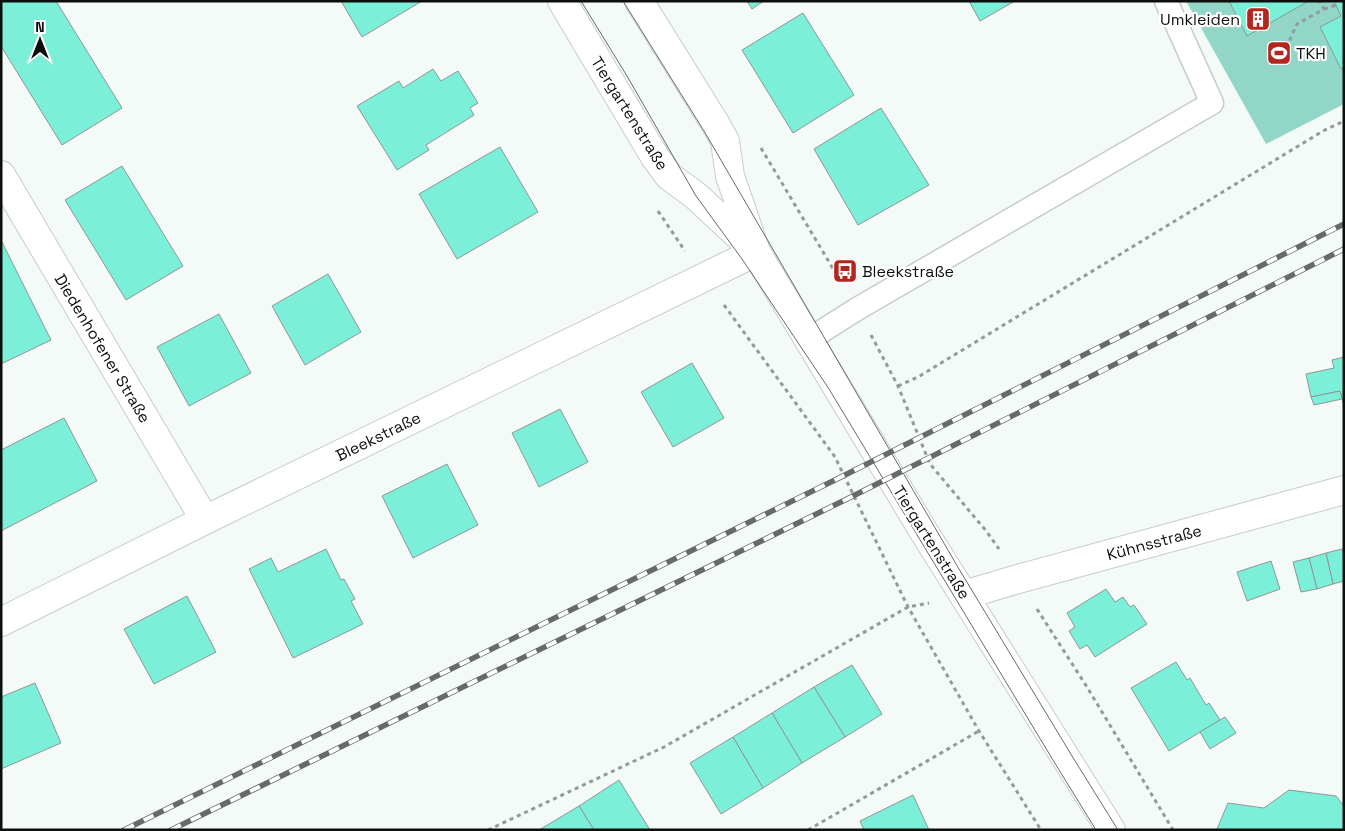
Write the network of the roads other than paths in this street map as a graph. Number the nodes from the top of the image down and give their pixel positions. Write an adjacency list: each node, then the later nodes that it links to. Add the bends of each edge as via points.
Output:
1 (562, 1): 5 (street, Tiergartenstraße, via 669,176 696,196)
2 (640, 1): 5 (street, Tiergartenstraße, via 725,141 730,176)
3 (1166, 1): 6 (lane, via 1212,104)
4 (1, 175): 8 (street, Diedenhofener Straße)
5 (756, 252): 6 (street, Tiergartenstraße); 8 (street, Bleekstraße)
6 (808, 340): 9 (street, Tiergartenstraße)
7 (1344, 490): 9 (street, Kühnsstraße)
8 (205, 520): 10 (street, Bleekstraße)
9 (964, 595): 11 (street, Tiergartenstraße)
10 (1, 622)
11 (1111, 830)

